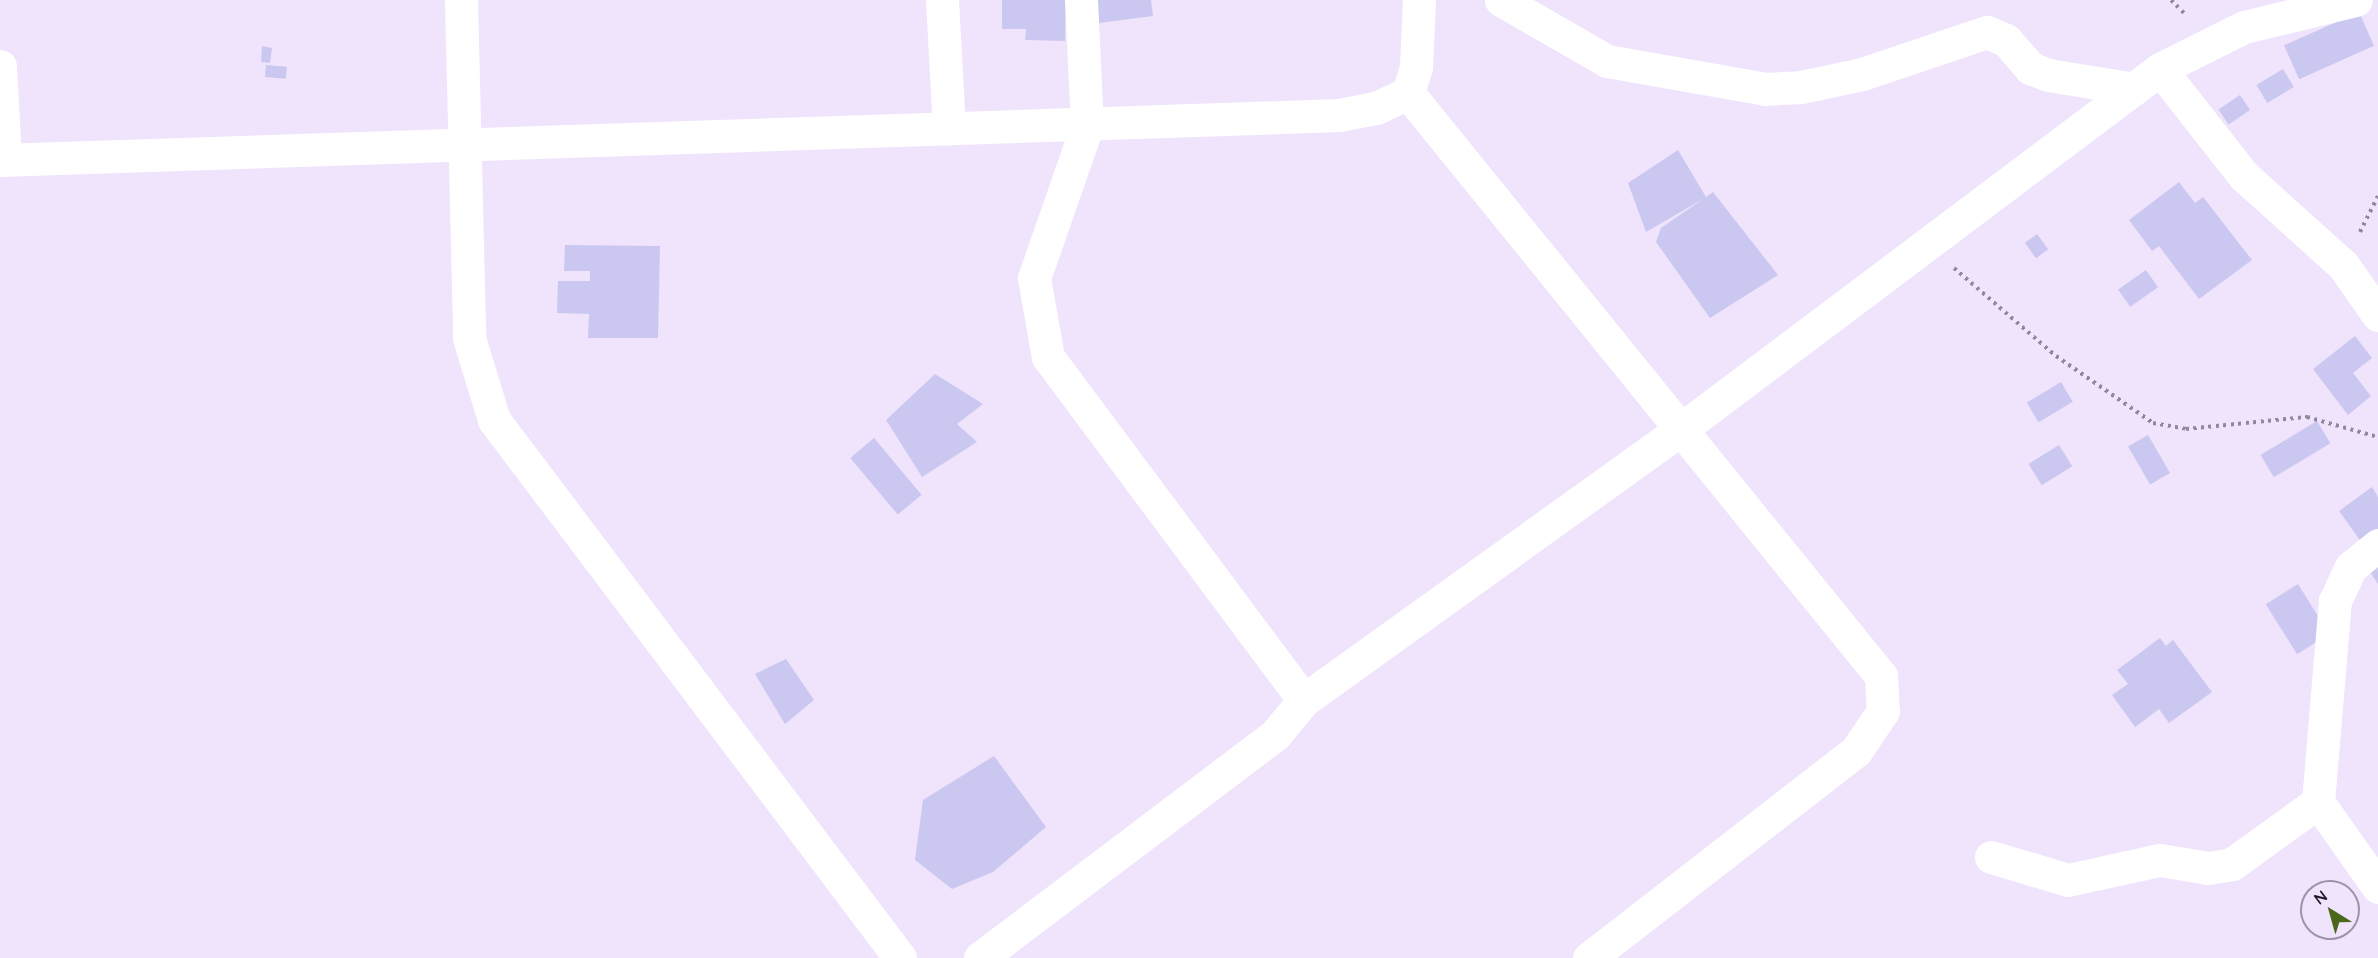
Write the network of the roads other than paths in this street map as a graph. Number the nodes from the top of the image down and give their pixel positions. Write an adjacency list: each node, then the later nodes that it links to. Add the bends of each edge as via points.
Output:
1 (460, 0): 13 (street)
2 (942, 0): 12 (street)
3 (1081, 0): 11 (street)
4 (1419, 0): 10 (street, via 1416,66)
5 (1501, 0): 9 (street, via 1607,61 1734,84 1801,87 1862,74 1987,32 2006,40 2030,68 2048,75)
6 (2356, 0): 8 (street, via 2244,27)
7 (0, 66): 14 (street)
8 (2160, 69): 9 (street); 15 (street, via 2244,176 2343,265)
9 (2134, 89): 16 (street)
10 (1408, 93): 11 (street, via 1376,108 1339,115); 16 (street)
11 (1088, 126): 12 (street); 18 (street, via 1034,278 1048,357)
12 (949, 129): 13 (street)
13 (466, 143): 14 (street); 22 (street, via 469,338 494,420)
14 (3, 160)
15 (2378, 315)
16 (1680, 429): 18 (street); 24 (street, via 1875,667 1881,676 1883,711 1856,751)
17 (2378, 545): 19 (street, via 2351,567 2335,601)
18 (1304, 700): 23 (street, via 1275,735)
19 (2318, 802): 20 (street, via 2232,864 2208,868 2160,860 2068,880); 21 (street)
20 (1991, 857)
21 (2378, 887)
22 (900, 958)
23 (980, 958)
24 (1589, 958)

